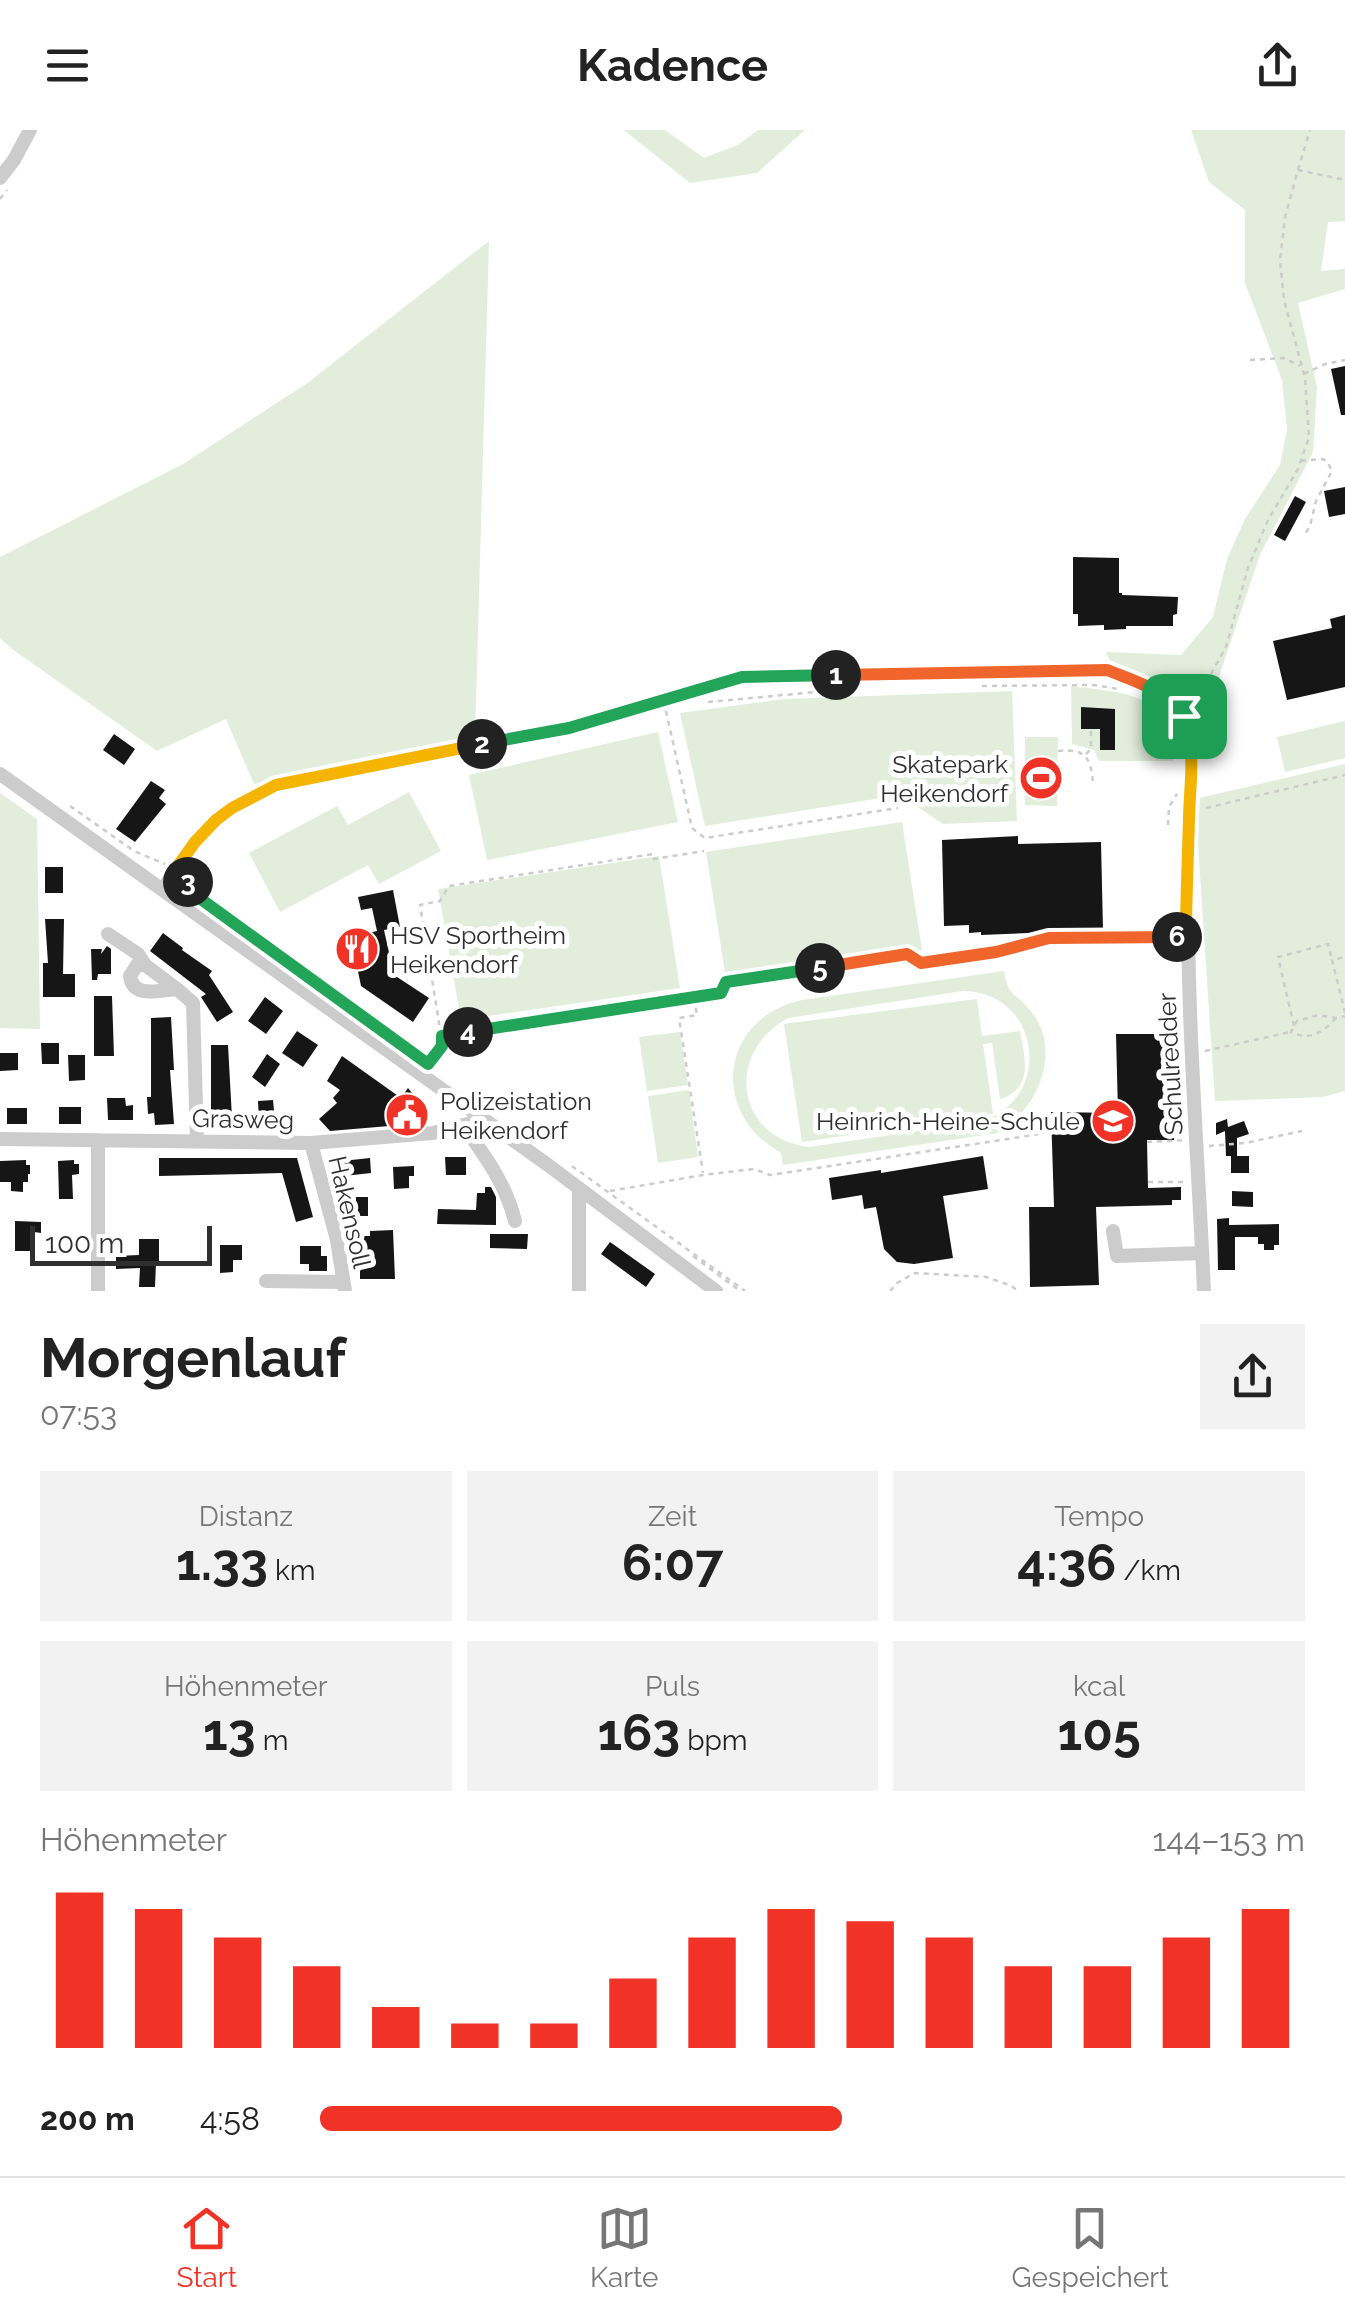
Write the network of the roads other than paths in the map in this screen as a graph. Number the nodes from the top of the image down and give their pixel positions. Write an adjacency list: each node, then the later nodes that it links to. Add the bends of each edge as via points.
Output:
1 (30, 130): 2 (street)
2 (0, 178)
3 (0, 774): 4 (street)
4 (163, 889): 8 (street); 17 (street, Schulredder, via 216,820 276,785 665,706 742,677 1107,670 1170,701 1190,737 1186,937)
5 (108, 934): 6 (street)
6 (146, 965): 7 (street); 7 (street, via 130,976 135,989)
7 (177, 989): 12 (street, via 193,1004)
8 (483, 1120): 9 (street, Grasweg); 14 (street)
9 (464, 1125): 13 (street, Grasweg); 15 (street, via 494,1168)
10 (0, 1139): 11 (street, Grasweg)
11 (98, 1140): 12 (street, Grasweg); 20 (street)
12 (198, 1141): 13 (street, Grasweg)
13 (311, 1143): 19 (street, Hakensoll)
14 (579, 1188): 21 (street); 22 (street)
15 (516, 1220)
16 (1113, 1230): 17 (street, via 1116,1256)
17 (1202, 1253): 23 (street, Schulredder)
18 (266, 1281): 19 (street)
19 (344, 1286)
20 (98, 1291)
21 (578, 1291)
22 (716, 1291)
23 (1204, 1291)

